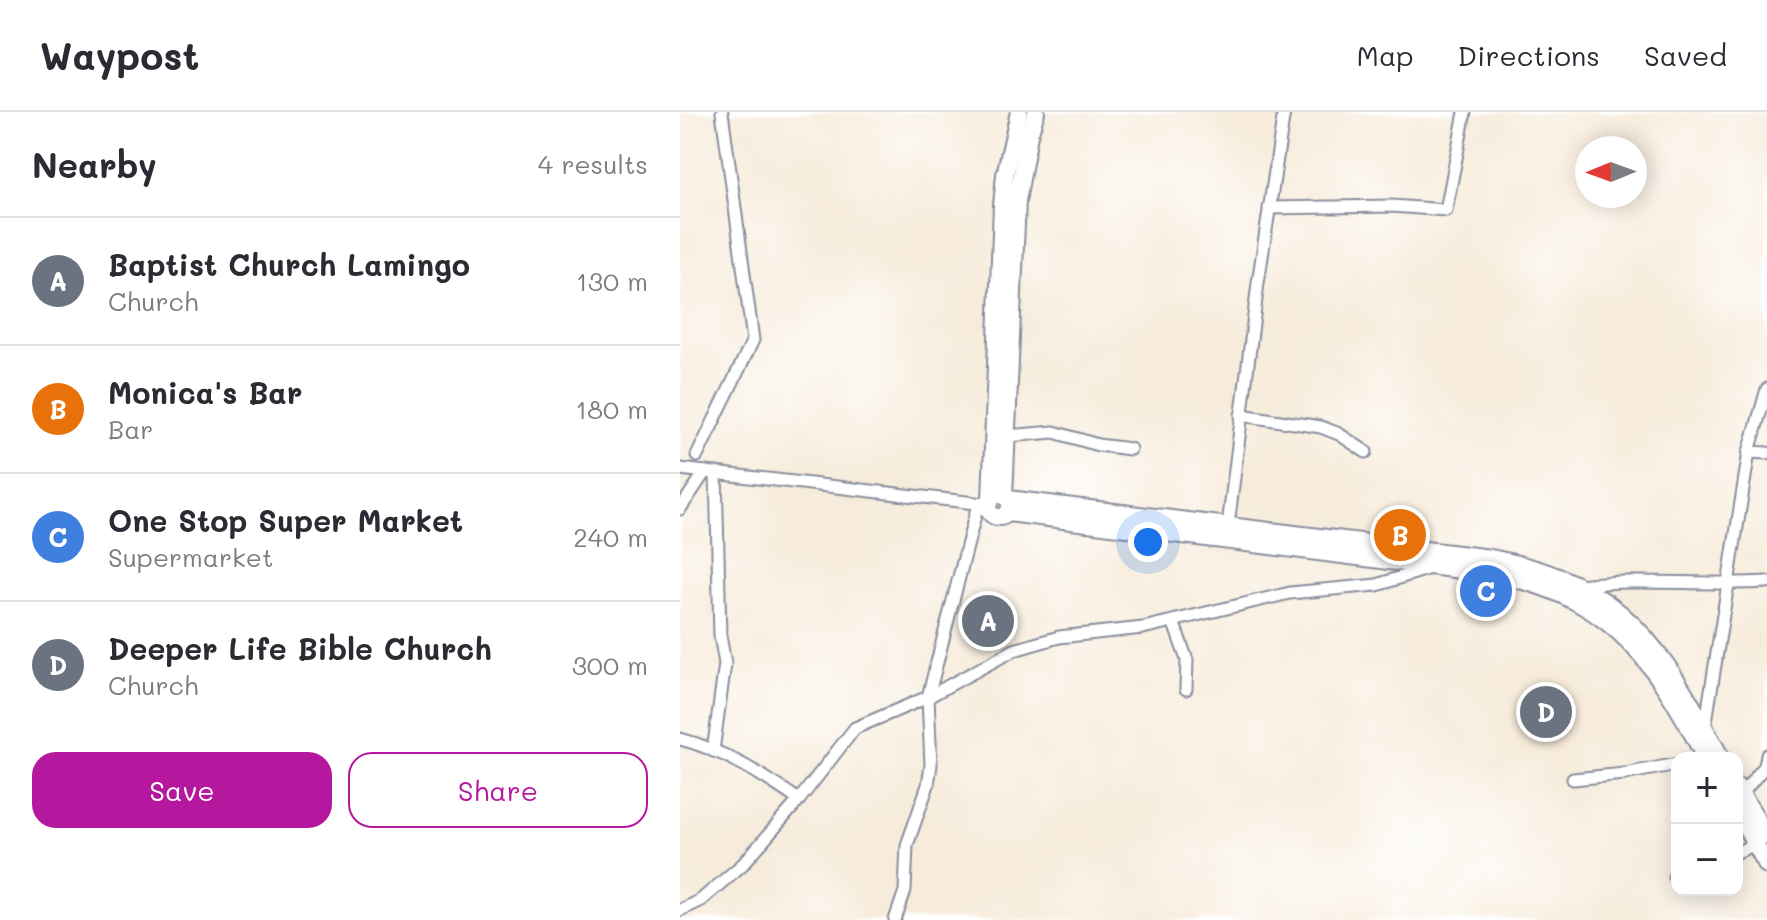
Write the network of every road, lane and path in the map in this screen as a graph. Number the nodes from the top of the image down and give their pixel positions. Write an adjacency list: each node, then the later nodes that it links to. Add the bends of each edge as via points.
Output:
1 (722, 112): 14 (street, via 753,340)
2 (1019, 112): 17 (main road, via 1002,205)
3 (1036, 112): 9 (main road, via 1017,201)
4 (1284, 112): 6 (street)
5 (1465, 112): 6 (street, via 1446,210)
6 (1269, 208): 8 (street)
7 (1767, 389): 12 (street)
8 (1241, 415): 11 (street, via 1321,427); 19 (street)
9 (1007, 436): 10 (street, via 1054,432); 17 (main road)
10 (1130, 449)
11 (1366, 452)
12 (1749, 452): 13 (street); 22 (street)
13 (1767, 453)
14 (697, 456)
15 (680, 469): 16 (street)
16 (710, 472): 17 (street); 18 (street); 29 (street, via 725,664)
17 (996, 503): 19 (main road); 20 (main road); 26 (street)
18 (680, 509)
19 (1228, 526): 23 (main road, via 1491,558)
20 (1430, 567): 24 (street, via 1377,585 1290,593); 30 (main road, via 1526,581 1600,616 1650,665)
21 (1767, 582): 22 (street)
22 (1730, 584): 23 (street); 27 (street)
23 (1578, 585): 27 (main road, via 1644,633)
24 (1173, 621): 25 (street, via 1187,660); 26 (street, via 1029,644)
25 (1186, 689)
26 (928, 697): 36 (street, via 855,728); 43 (street, via 931,765 907,845 905,891)
27 (1705, 729): 31 (main road)
28 (680, 739): 29 (street)
29 (713, 751): 36 (street, via 757,771)
30 (1702, 752)
31 (1718, 752)
32 (1767, 755): 35 (street, via 1765,766)
33 (1671, 765): 34 (street)
34 (1573, 779)
35 (1743, 789)
36 (799, 800): 42 (street, via 743,864 701,900)
37 (1743, 804): 39 (main road)
38 (1743, 819): 39 (main road)
39 (1762, 840): 40 (street); 41 (main road)
40 (1743, 849)
41 (1767, 865)
42 (680, 910)
43 (895, 920)

